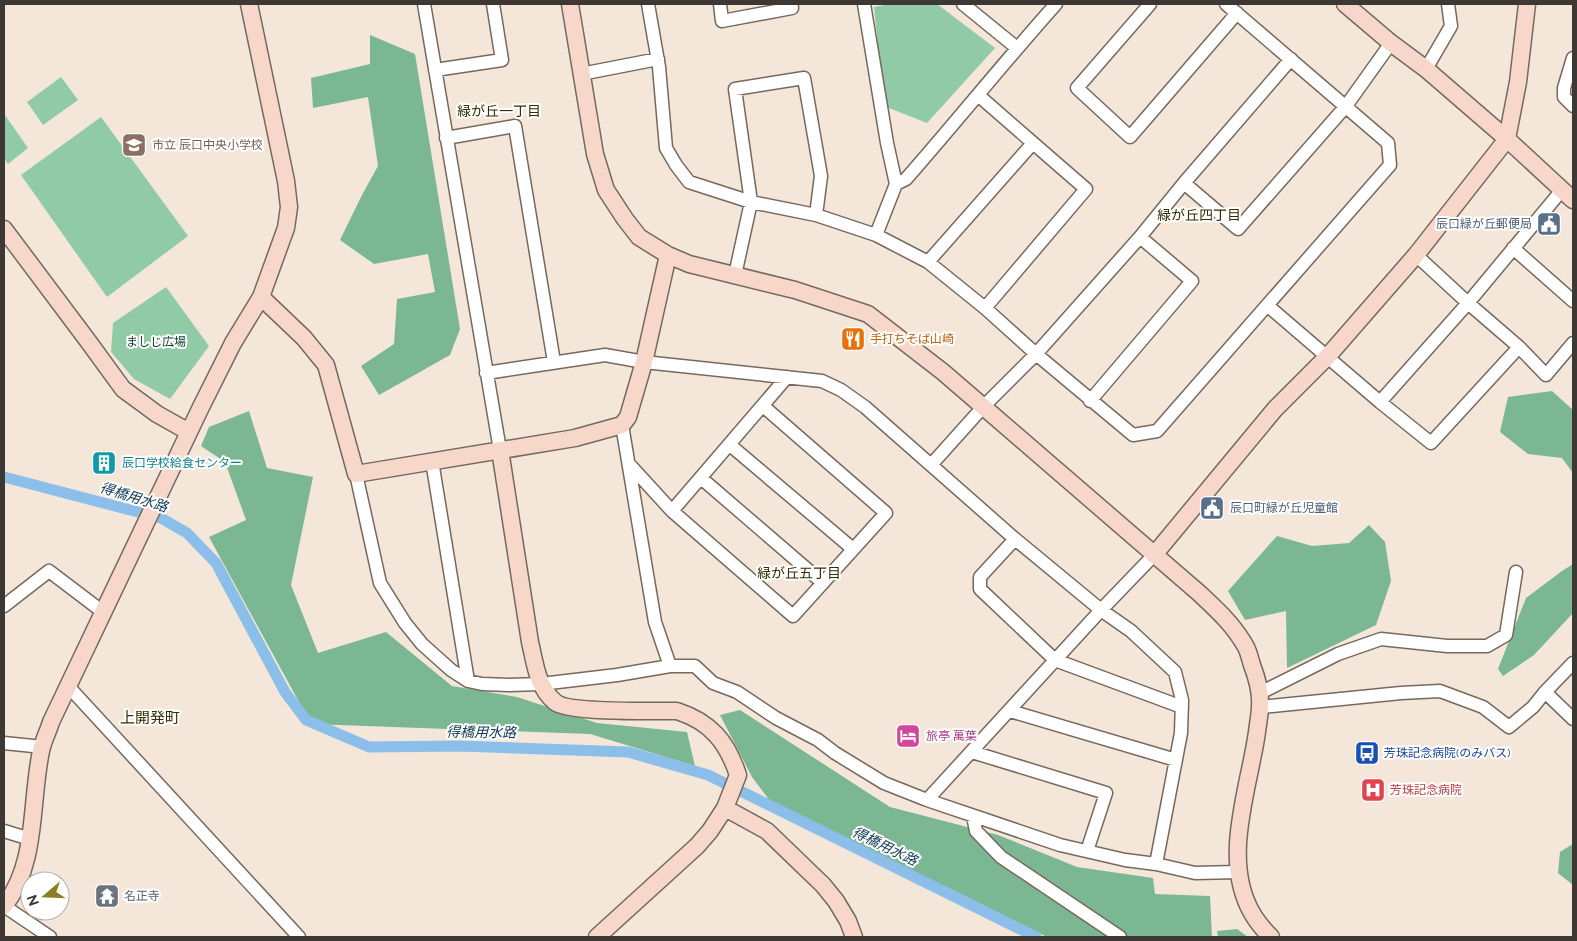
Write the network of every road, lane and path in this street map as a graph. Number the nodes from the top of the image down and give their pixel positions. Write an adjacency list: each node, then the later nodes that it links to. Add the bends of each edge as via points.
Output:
1 (249, 4): 44 (street, via 289,207 286,228)
2 (424, 4): 23 (street)
3 (493, 4): 23 (street, via 502,60)
4 (570, 4): 24 (street)
5 (648, 4): 20 (street)
6 (720, 4): 7 (street, via 722,20 792,8)
7 (791, 4)
8 (864, 4): 32 (street)
9 (963, 4): 18 (street)
10 (1056, 4): 18 (street)
11 (1150, 4): 16 (street, via 1077,88 1130,137)
12 (1226, 4): 16 (street)
13 (1345, 4): 17 (street)
14 (1448, 4): 22 (street, via 1450,26)
15 (1527, 4): 29 (street, via 1518,82)
16 (1236, 13): 21 (street)
17 (1391, 43): 22 (street); 26 (street)
18 (1017, 48): 25 (street)
19 (1573, 58): 27 (street, via 1564,98)
20 (658, 59): 24 (street); 34 (street, via 666,148 676,165 689,182)
21 (1290, 59): 26 (street); 31 (street)
22 (1426, 69): 29 (street)
23 (435, 70): 28 (street)
24 (581, 74): 40 (street, via 595,154 606,190 639,237)
25 (978, 95): 30 (street); 32 (street, via 906,179)
26 (1346, 106): 31 (street, via 1238,229); 47 (street, via 1388,143 1390,165)
27 (1573, 106)
28 (446, 138): 53 (street, via 515,126); 55 (street)
29 (1507, 139): 33 (street); 41 (street)
30 (1033, 143): 42 (street); 48 (street, via 1086,189)
31 (1184, 183): 38 (street)
32 (896, 184): 37 (street)
33 (1568, 195): 39 (street)
34 (751, 202): 35 (street); 35 (street, via 735,89 804,78 821,176); 43 (street)
35 (816, 215): 37 (street)
36 (4, 229): 62 (street, via 123,389 157,414)
37 (876, 234): 42 (street)
38 (1140, 237): 51 (street); 57 (street, via 1192,281)
39 (1513, 248): 45 (street); 46 (street)
40 (668, 255): 43 (street, via 689,264); 54 (street)
41 (1416, 255): 46 (street); 52 (street)
42 (928, 262): 48 (street)
43 (735, 275): 60 (street, via 796,290 868,314)
44 (262, 297): 62 (street, via 233,343); 68 (street, via 326,365)
45 (1573, 301)
46 (1468, 303): 50 (street); 58 (street)
47 (1268, 306): 52 (street); 57 (street, via 1157,430 1133,435)
48 (985, 308): 51 (street)
49 (1573, 343): 50 (street, via 1546,375)
50 (1519, 347): 58 (street, via 1431,443)
51 (1036, 354): 57 (street); 60 (street)
52 (1328, 356): 58 (street); 73 (street, via 1275,409)
53 (554, 362): 54 (street, via 606,355); 55 (street)
54 (644, 362): 56 (street); 61 (street, via 628,417)
55 (486, 373): 64 (street)
56 (787, 377): 59 (street); 67 (street, via 822,381 841,390)
57 (1090, 401)
58 (1380, 402)
59 (762, 406): 63 (street); 72 (street, via 886,512)
60 (984, 407): 67 (street); 73 (street)
61 (622, 425): 64 (street, via 575,438); 66 (street)
62 (190, 432): 78 (street)
63 (730, 444): 69 (street); 72 (street)
64 (500, 450): 65 (street); 83 (street, via 530,642)
65 (432, 461): 68 (street); 82 (street)
66 (629, 464): 70 (street); 81 (street, via 655,622)
67 (931, 465): 71 (street)
68 (356, 474): 82 (street, via 380,583 422,644)
69 (701, 478): 70 (street); 75 (street)
70 (672, 511): 75 (street, via 793,616)
71 (1015, 539): 77 (street); 79 (street, via 980,577 980,589)
72 (853, 549): 75 (street)
73 (1154, 555): 77 (street); 86 (street, via 1233,627 1247,649 1258,681)
74 (1516, 572): 86 (street, via 1506,635 1487,646 1447,646 1381,639 1338,654)
75 (823, 583)
76 (4, 606): 78 (street, via 49,571)
77 (1101, 610): 79 (street); 87 (street, via 1131,631 1175,672)
78 (103, 612): 84 (street)
79 (1055, 660): 87 (street); 88 (street)
80 (1573, 663): 85 (street)
81 (670, 666): 83 (street); 94 (street, via 695,666 713,683 737,692 884,783)
82 (468, 681): 83 (street)
83 (542, 684): 95 (street, via 557,704 582,709 677,711 692,716 719,738 732,757 738,775)
84 (68, 686): 91 (street); 105 (street)
85 (1545, 692): 86 (street, via 1509,727 1483,707 1440,691); 89 (street)
86 (1260, 700): 101 (street, via 1238,832)
87 (1182, 707): 93 (street, via 1182,732)
88 (1010, 711): 92 (street); 93 (street)
89 (1573, 720)
90 (4, 743): 91 (street)
91 (43, 747): 98 (street)
92 (972, 752): 94 (street); 99 (street, via 1106,792)
93 (1176, 760): 100 (street)
94 (927, 800): 96 (street)
95 (728, 801): 103 (street, via 697,846); 106 (street, via 767,831 823,885 836,901)
96 (973, 816): 99 (street); 107 (street, via 976,831 1001,857)
97 (4, 831): 98 (street)
98 (30, 839): 102 (street, via 15,892)
99 (1087, 851): 100 (street)
100 (1156, 864): 101 (street, via 1195,873)
101 (1238, 872): 108 (street, via 1252,913)
102 (4, 906): 104 (street)
103 (599, 936)
104 (50, 937)
105 (299, 937)
106 (854, 937)
107 (1120, 937)
108 (1271, 937)

